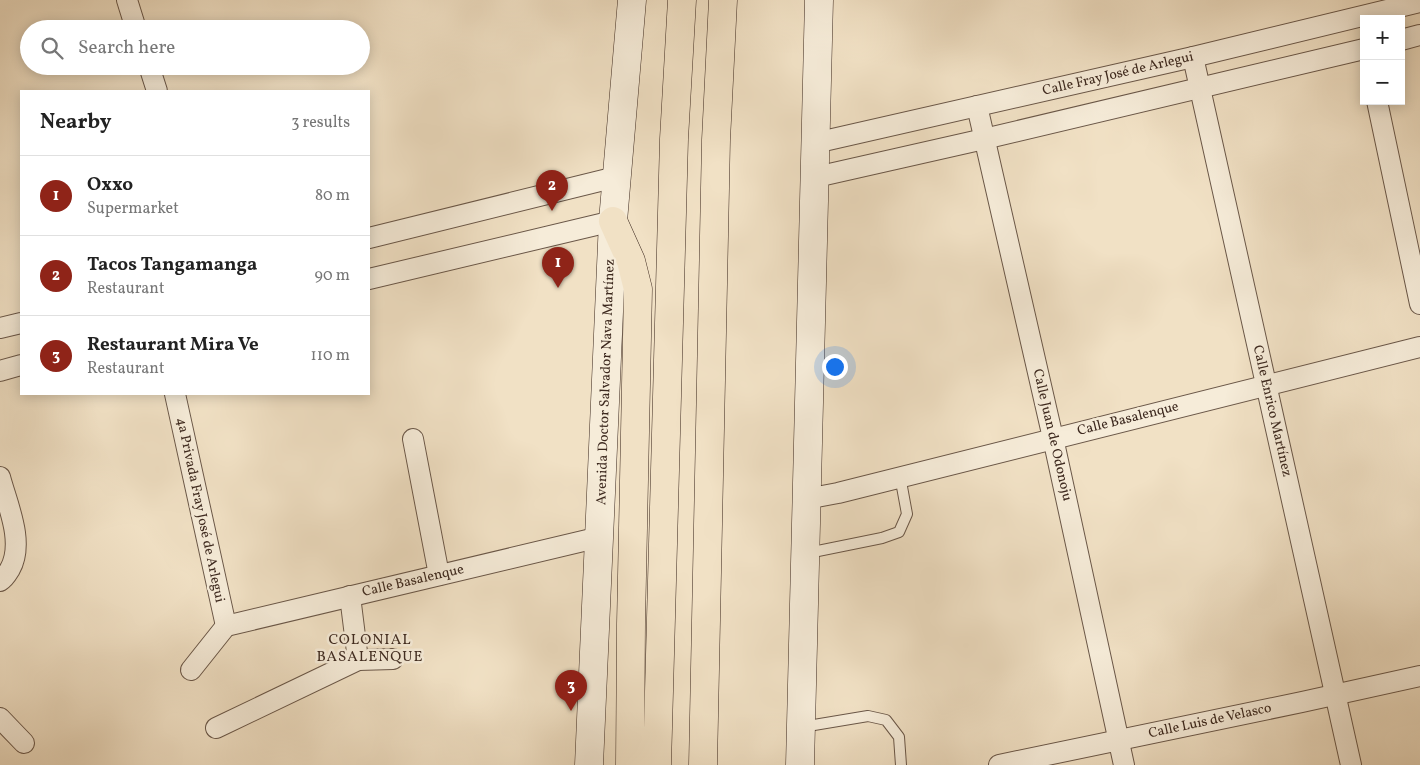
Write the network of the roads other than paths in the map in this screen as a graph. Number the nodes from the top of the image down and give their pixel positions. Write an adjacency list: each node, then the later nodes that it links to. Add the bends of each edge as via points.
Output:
1 (127, 0): 9 (street)
2 (632, 0): 21 (main road, Avenida Doctor Salvador Nava Martínez)
3 (682, 0): 58 (highway, via 674,139)
4 (723, 0): 47 (highway, via 716,140)
5 (819, 0): 20 (main road)
6 (1420, 2): 7 (street, Calle Fray José de Arlegui)
7 (1368, 15)
8 (1360, 17): 13 (street, Calle Fray José de Arlegui)
9 (133, 20)
10 (1420, 35): 11 (street)
11 (1405, 39)
12 (1360, 50): 15 (street)
13 (1193, 57): 15 (street, Calle Enrico Martínez); 18 (street, Calle Fray José de Arlegui)
14 (152, 75): 16 (street)
15 (1200, 87): 19 (street); 32 (street, Calle Enrico Martínez)
16 (157, 90)
17 (1378, 105): 26 (street)
18 (977, 106): 19 (street, Calle Juan de Odonoju); 20 (street, Calle Fray José de Arlegui)
19 (984, 139): 22 (street); 34 (street, Calle Juan de Odonoju)
20 (816, 143): 22 (main road)
21 (616, 177): 23 (main road, Avenida Doctor Salvador Nava Martínez); 24 (street)
22 (816, 177): 38 (main road)
23 (613, 221): 25 (street); 39 (main road, Avenida Doctor Salvador Nava Martínez); 57 (highway, via 638,289)
24 (370, 238)
25 (370, 279)
26 (1420, 304)
27 (20, 323): 28 (street)
28 (0, 328)
29 (1420, 347): 32 (street, Calle Basalenque)
30 (20, 365): 31 (street)
31 (0, 371)
32 (1266, 386): 34 (street, Calle Basalenque); 50 (street, Calle Enrico Martínez)
33 (175, 395): 44 (street, 4a Privada Fray José de Arlegui)
34 (1053, 438): 36 (street, Calle Basalenque); 54 (street, Calle Juan de Odonoju)
35 (413, 439): 41 (street)
36 (900, 476): 38 (street, Calle Basalenque); 40 (lane, via 907,514 899,532)
37 (0, 477): 42 (street, via 15,532 15,560)
38 (806, 499): 40 (main road)
39 (600, 537): 41 (street, Calle Basalenque); 56 (main road, Avenida Doctor Salvador Nava Martínez)
40 (805, 554): 52 (main road)
41 (439, 575): 43 (street, Calle Basalenque)
42 (0, 581)
43 (350, 596): 44 (street, Calle Basalenque); 46 (street)
44 (226, 626): 48 (street)
45 (394, 659): 46 (street)
46 (358, 660): 53 (street)
47 (706, 662): 59 (highway); 60 (highway)
48 (191, 670)
49 (1420, 676): 50 (street, Calle Luis de Velasco)
50 (1335, 695): 54 (street, Calle Luis de Velasco); 65 (street, Calle Enrico Martínez)
51 (0, 718): 55 (street)
52 (801, 727): 61 (main road); 62 (lane, via 868,716 886,720 899,737)
53 (216, 728)
54 (1118, 740): 63 (street, Calle Luis de Velasco); 64 (street, Calle Juan de Odonoju)
55 (24, 744)
56 (589, 765)
57 (630, 765)
58 (657, 765)
59 (703, 765)
60 (717, 765)
61 (800, 765)
62 (901, 765)
63 (999, 765)
64 (1124, 765)
65 (1350, 765)

